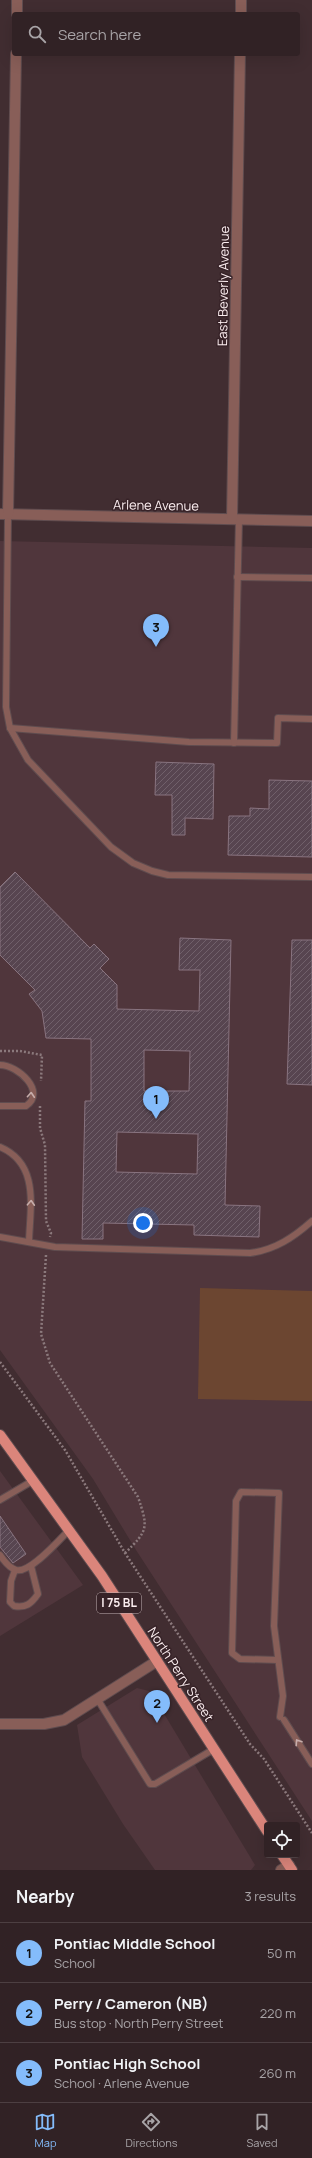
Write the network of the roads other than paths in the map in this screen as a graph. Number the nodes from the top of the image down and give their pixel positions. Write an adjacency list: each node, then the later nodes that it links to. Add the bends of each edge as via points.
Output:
1 (17, 0): 3 (street)
2 (241, 0): 4 (street)
3 (17, 12)
4 (241, 12)
5 (16, 56): 7 (street)
6 (240, 56): 8 (street, East Beverly Avenue)
7 (4, 514): 8 (street, Arlene Avenue); 13 (lane, via 6,697)
8 (236, 519): 9 (street, Arlene Avenue); 10 (lane)
9 (312, 521)
10 (237, 577): 11 (lane); 14 (lane)
11 (312, 578)
12 (312, 719): 14 (lane, via 278,718 278,743)
13 (10, 728): 14 (lane, via 189,742); 15 (lane, via 28,760 111,847 137,865 168,875)
14 (234, 742)
15 (312, 877)
16 (0, 1065): 17 (lane, one-way to 16, via 26,1106 31,1102 32,1093 28,1080 22,1074 11,1066)
17 (0, 1106)
18 (0, 1147): 21 (lane, one-way to 18, via 31,1193 28,1174 20,1160)
19 (312, 1221): 21 (lane, via 298,1234 259,1252 48,1245)
20 (0, 1237): 21 (lane)
21 (29, 1242)
22 (0, 1437): 23 (main road, North Perry Street / I 75 BL)
23 (34, 1480): 24 (lane); 25 (main road, North Perry Street / I 75 BL)
24 (0, 1500)
25 (70, 1529): 27 (lane); 30 (main road, North Perry Street / I 75 BL)
26 (0, 1555): 28 (lane, via 6,1564)
27 (31, 1566): 28 (lane); 28 (lane, via 38,1594 28,1605 21,1607 10,1602 11,1581)
28 (15, 1570)
29 (278, 1660): 29 (lane, via 274,1626 279,1493 241,1492 236,1501 232,1653 240,1659); 34 (lane, one-way to 29, via 282,1718 283,1696)
30 (157, 1661): 31 (street); 33 (main road, North Perry Street / I 75 BL)
31 (98, 1700): 32 (street, via 71,1717 54,1723); 33 (lane, via 150,1784 155,1784)
32 (0, 1724)
33 (214, 1749): 35 (main road, North Perry Street / I 75 BL)
34 (312, 1764)
35 (264, 1826)
36 (283, 1858): 37 (main road)
37 (287, 1868)

